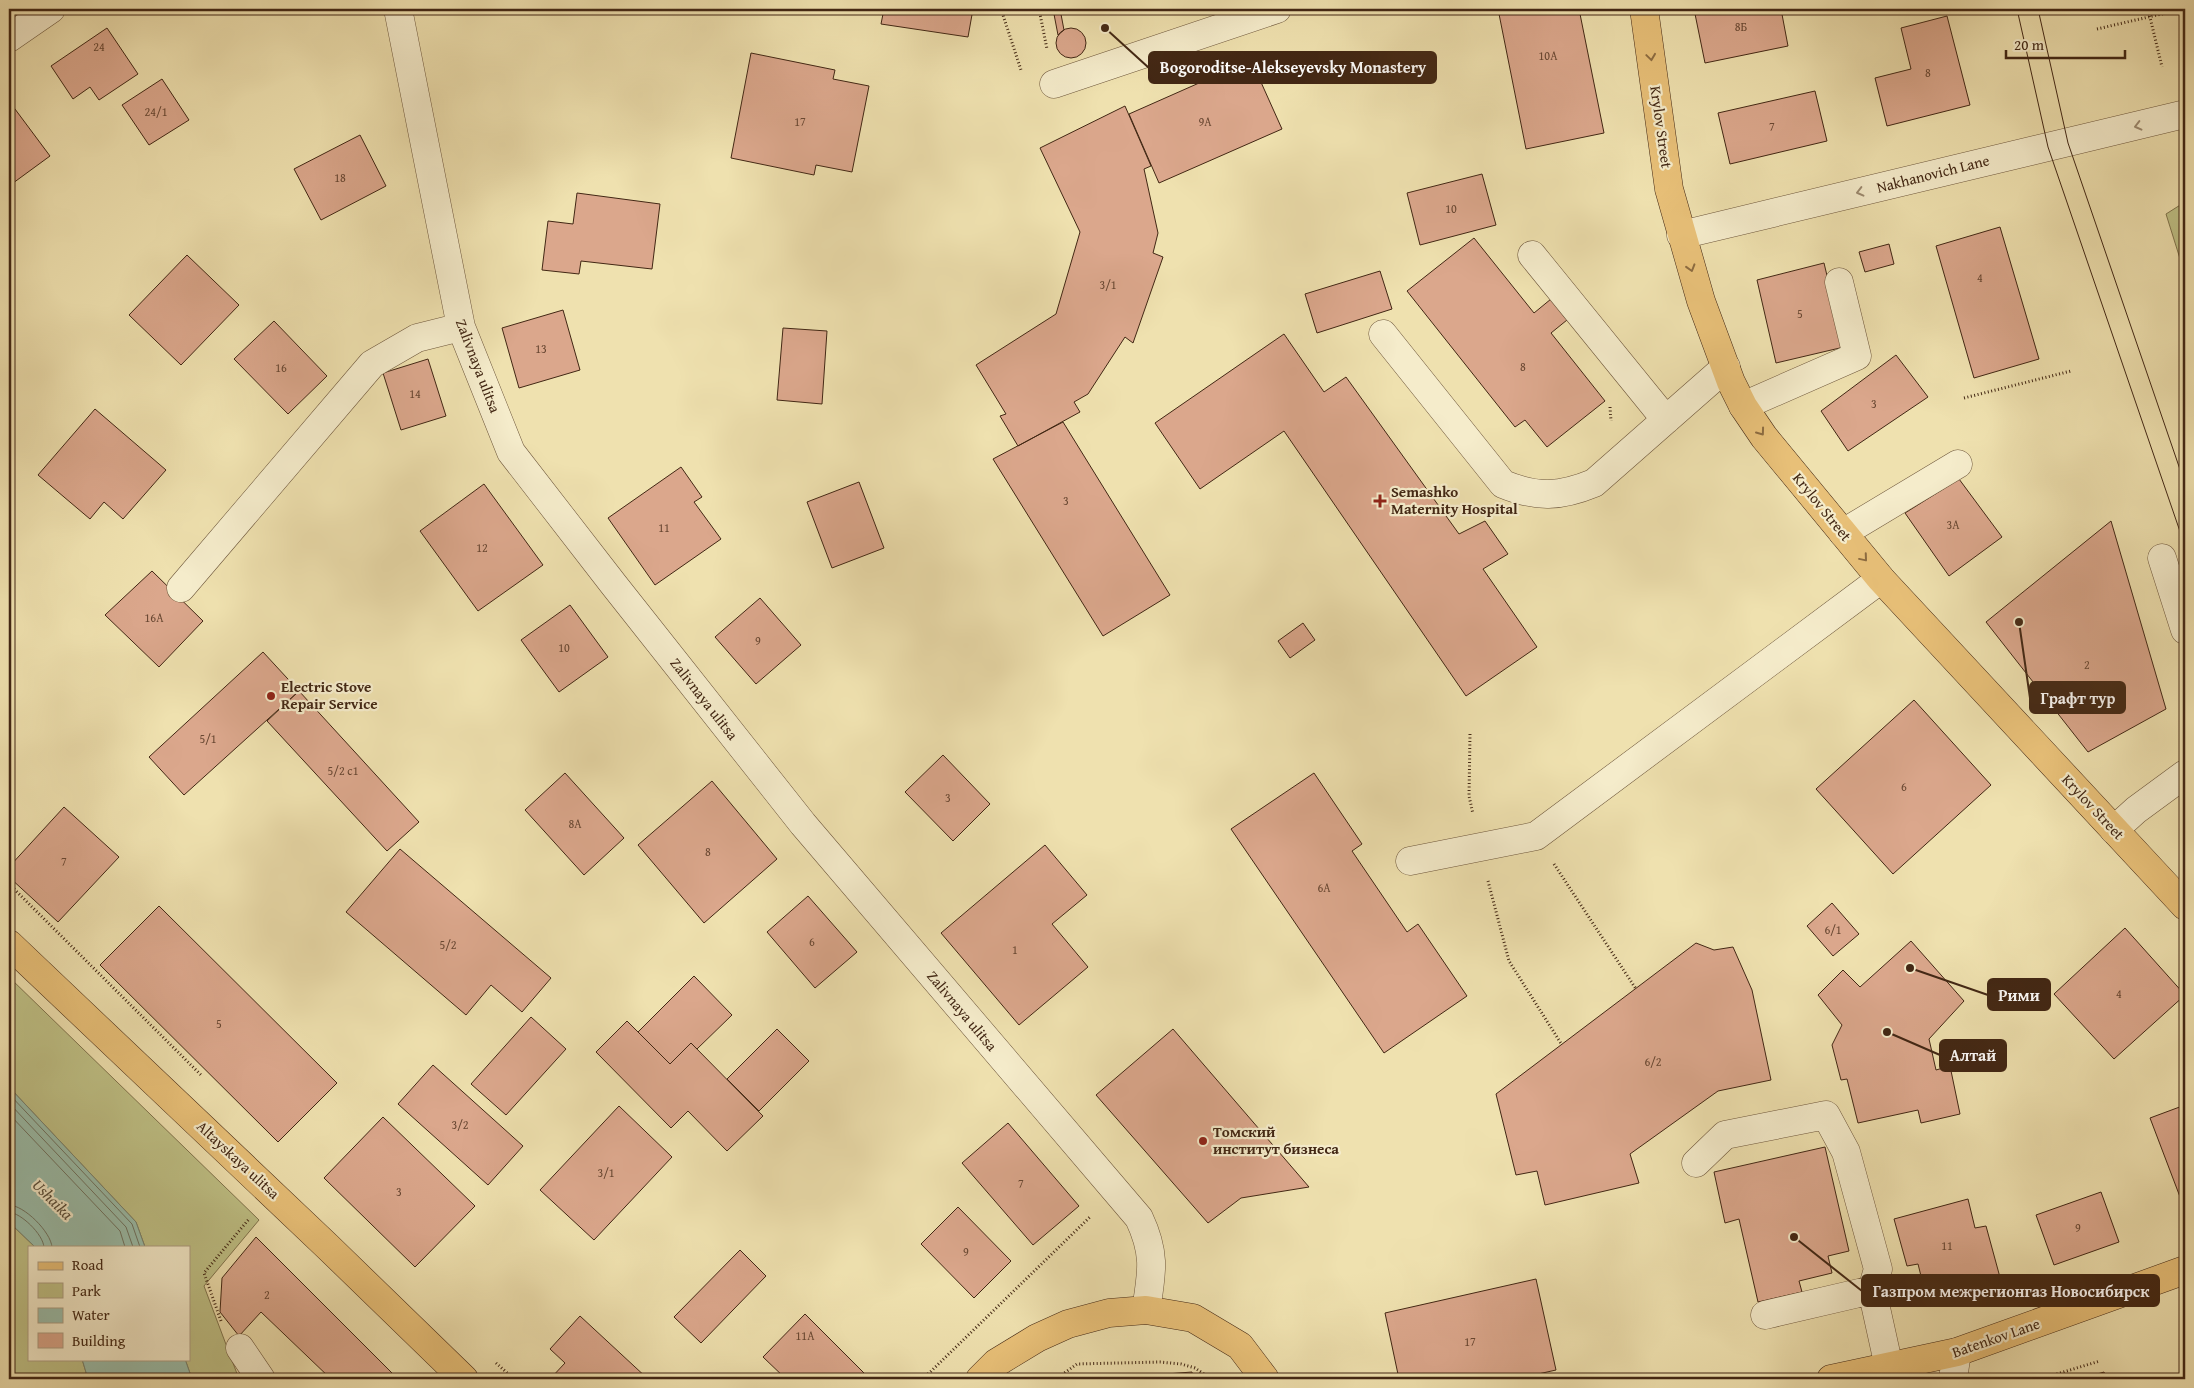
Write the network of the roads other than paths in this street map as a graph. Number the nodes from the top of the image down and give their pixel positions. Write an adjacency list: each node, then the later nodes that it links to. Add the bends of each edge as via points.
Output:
1 (51, 9): 5 (street)
2 (398, 9): 11 (street, Zalivnaya ulitsa)
3 (1278, 9): 6 (street)
4 (1644, 9): 8 (main road, Krylov Street, one-way to 8, via 1669,189)
5 (9, 38)
6 (1054, 84)
7 (2185, 114): 8 (street, Nakhanovich Lane, one-way to 8)
8 (1681, 235): 13 (main road, Krylov Street, one-way to 13)
9 (1532, 255): 15 (street)
10 (1839, 282): 14 (street, via 1857,356)
11 (460, 327): 20 (street, via 417,338 372,364); 30 (street, Zalivnaya ulitsa, via 512,452 803,824 1139,1218 1149,1238 1153,1268)
12 (1383, 334): 15 (street, via 1503,484 1520,491 1570,493 1594,484)
13 (1726, 368): 14 (main road, Krylov Street); 15 (street)
14 (1743, 406): 17 (main road, Krylov Street, one-way to 17)
15 (1666, 420)
16 (1958, 464): 17 (street)
17 (1842, 533): 19 (main road, Krylov Street, one-way to 19)
18 (2162, 558): 21 (street)
19 (1881, 579): 23 (main road, Krylov Street); 24 (street, via 1536,836)
20 (181, 588)
21 (2185, 630)
22 (2185, 774): 23 (street)
23 (2114, 830): 25 (main road, Krylov Street)
24 (1410, 861)
25 (2185, 906)
26 (9, 944): 36 (main road, Altayskaya ulitsa)
27 (1696, 1163): 29 (street, via 1725,1135 1826,1115 1846,1152 1878,1269)
28 (2185, 1270): 33 (main road, Batenkov Lane)
29 (1872, 1290): 31 (street); 34 (street)
30 (1146, 1310): 37 (main road, via 1109,1313 1068,1324 1004,1358); 38 (main road, via 1193,1318 1240,1346)
31 (1765, 1315)
32 (240, 1348): 35 (street)
33 (1958, 1352): 34 (main road, Batenkov Lane); 40 (street)
34 (1889, 1367): 39 (main road, Batenkov Lane)
35 (261, 1379)
36 (464, 1379)
37 (980, 1379)
38 (1265, 1379)
39 (1831, 1379)
40 (1953, 1379)

